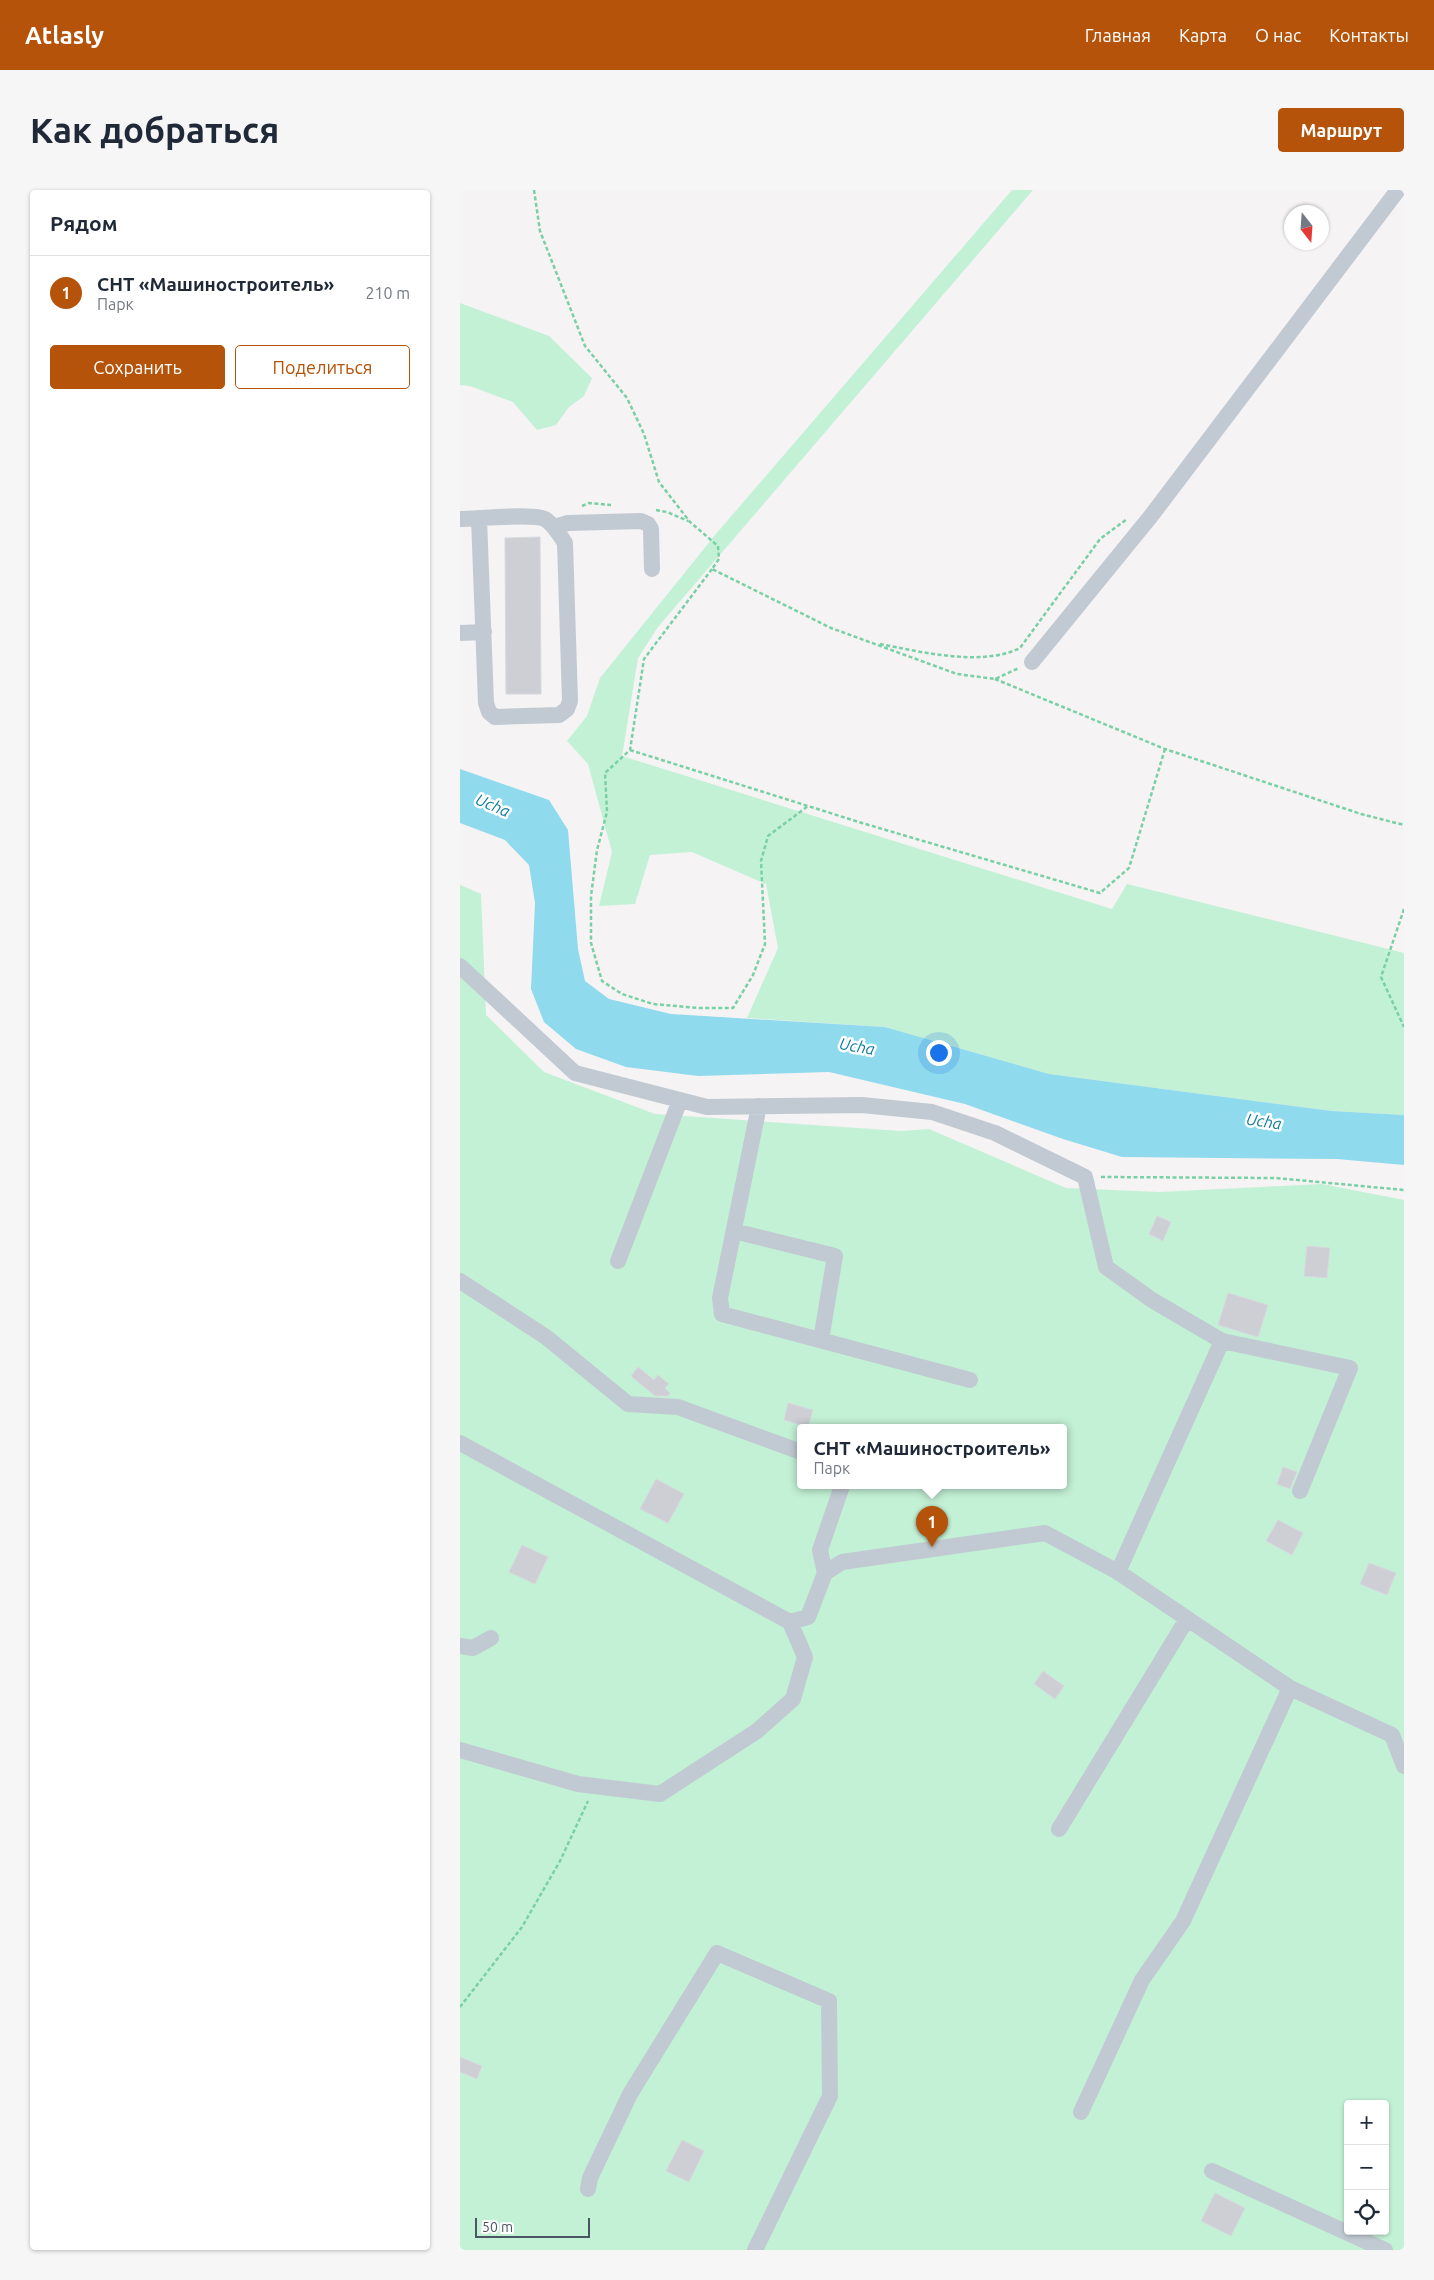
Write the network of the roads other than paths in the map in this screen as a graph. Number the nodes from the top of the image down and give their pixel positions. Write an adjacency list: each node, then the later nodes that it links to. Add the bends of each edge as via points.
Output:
1 (1398, 190): 8 (street, via 1151,516)
2 (479, 518): 3 (street); 4 (street, via 537,517 550,522); 7 (street)
3 (460, 519)
4 (554, 528): 5 (street, via 568,523 641,521 651,529); 7 (street, via 565,543 570,701 567,709 560,715 541,716 496,717 489,712)
5 (652, 570)
6 (460, 632): 7 (street)
7 (484, 632)
8 (1032, 662)
9 (460, 966): 10 (street, via 575,1073)
10 (680, 1100): 11 (street, via 707,1107); 13 (street)
11 (759, 1106): 12 (street); 16 (street, via 862,1105 932,1112 996,1133 1085,1177 1106,1268 1152,1300)
12 (734, 1231): 15 (street, via 720,1298 722,1314); 15 (street, via 835,1256)
13 (618, 1261)
14 (460, 1281): 19 (street, via 546,1337 628,1404 678,1408)
15 (822, 1340): 17 (street)
16 (1222, 1341): 21 (street, via 1350,1368); 22 (street)
17 (970, 1380)
18 (460, 1442): 25 (street)
19 (797, 1451)
20 (841, 1489): 23 (street, via 820,1550)
21 (1300, 1491)
22 (1118, 1572): 23 (street, via 1045,1533 842,1562); 24 (street)
23 (825, 1573): 25 (street, via 808,1617)
24 (1187, 1619): 28 (street); 31 (street)
25 (790, 1622): 29 (street, via 805,1657 793,1699 757,1731 660,1794 578,1784)
26 (491, 1638): 27 (street, via 473,1648)
27 (460, 1646)
28 (1290, 1688): 30 (street, via 1392,1735); 32 (street, via 1183,1921 1142,1980)
29 (460, 1750)
30 (1404, 1766)
31 (1059, 1829)
32 (1081, 2112)
33 (1212, 2172): 36 (street)
34 (588, 2189): 35 (street, via 590,2178 630,2094 717,1953 828,2001 830,2096)
35 (754, 2250)
36 (1385, 2250)

